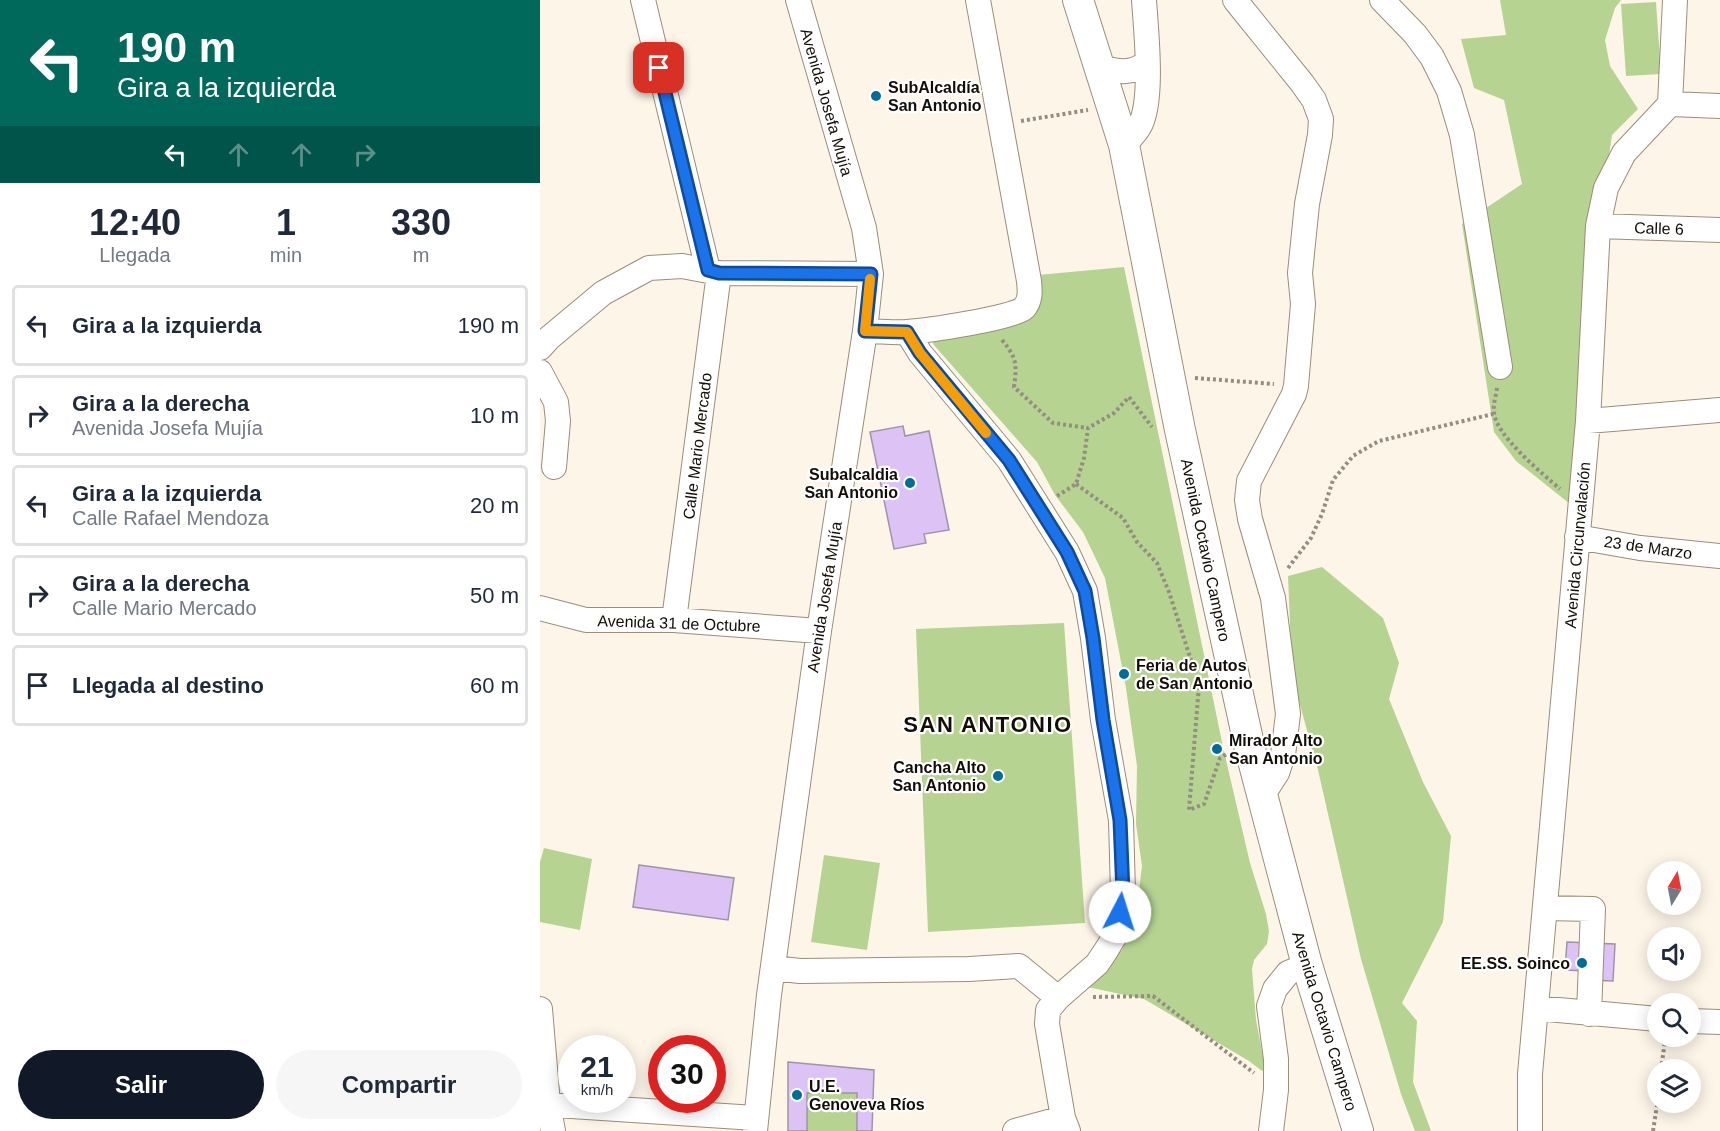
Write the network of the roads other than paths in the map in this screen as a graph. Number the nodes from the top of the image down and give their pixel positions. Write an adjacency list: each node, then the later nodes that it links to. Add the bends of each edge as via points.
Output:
1 (643, 0): 16 (street, Calle Mario Mercado)
2 (798, 0): 17 (street, Avenida Josefa Mujía, via 864,228)
3 (978, 0): 19 (street, via 1030,295 1018,313)
4 (1078, 0): 10 (main road, Avenida Octavio Campero)
5 (1144, 0): 9 (street)
6 (1235, 0): 31 (street, via 1302,82 1321,118 1300,273 1303,304 1296,386 1250,481 1247,500 1271,589 1288,714 1280,764)
7 (1382, 0): 21 (street, via 1432,57 1449,91 1462,135)
8 (1675, 0): 11 (street)
9 (1147, 62): 10 (street, via 1129,72); 13 (street, via 1146,109 1140,127)
10 (1100, 67): 13 (main road, Avenida Octavio Campero)
11 (1670, 105): 12 (street); 14 (street, Avenida Circunvalación, via 1624,153 1606,188)
12 (1720, 106)
13 (1124, 145): 31 (main road, Avenida Octavio Campero, via 1183,441)
14 (1598, 226): 15 (street, Calle 6); 24 (street, Avenida Circunvalación)
15 (1720, 230)
16 (714, 271): 17 (street); 20 (street, via 682,266 650,268 603,293); 29 (street, Calle Mario Mercado)
17 (871, 274): 18 (street, Avenida Josefa Mujía)
18 (865, 331): 19 (street); 30 (street, Avenida Josefa Mujía)
19 (907, 332): 35 (street, via 1009,460 1067,552 1085,591 1120,820 1123,893 1117,932 1107,949 1097,964)
20 (540, 348)
21 (1500, 367)
22 (540, 372): 25 (street, via 556,402)
23 (1720, 410): 24 (street)
24 (1588, 421): 26 (street, Avenida Circunvalación)
25 (554, 467)
26 (1577, 537): 27 (street, 23 de Marzo); 32 (street, Avenida Circunvalación)
27 (1720, 556)
28 (540, 608): 29 (street, Avenida 31 de Octubre, via 586,620)
29 (674, 620): 30 (street, Avenida 31 de Octubre)
30 (819, 631): 34 (street, Avenida Josefa Mujía)
31 (1262, 796): 33 (main road, Avenida Octavio Campero)
32 (1545, 908): 36 (street, Avenida Circunvalación); 38 (street, via 1593,909)
33 (1307, 965): 47 (street, via 1288,973 1275,989 1269,1006 1276,1059); 48 (main road, Avenida Octavio Campero)
34 (773, 968): 35 (street, via 800,971 1019,966); 43 (street, Avenida Josefa Mujía)
35 (1058, 998): 44 (street, via 1048,1010 1047,1024)
36 (1536, 1008): 38 (street); 49 (street, Avenida Circunvalación)
37 (540, 1009): 42 (street)
38 (1589, 1014): 39 (street)
39 (1647, 1018)
40 (1701, 1021): 41 (street)
41 (1720, 1022)
42 (544, 1104): 43 (street); 45 (street)
43 (755, 1124)
44 (1065, 1125): 46 (street)
45 (553, 1131)
46 (1015, 1131)
47 (1271, 1131)
48 (1358, 1131)
49 (1530, 1131)

